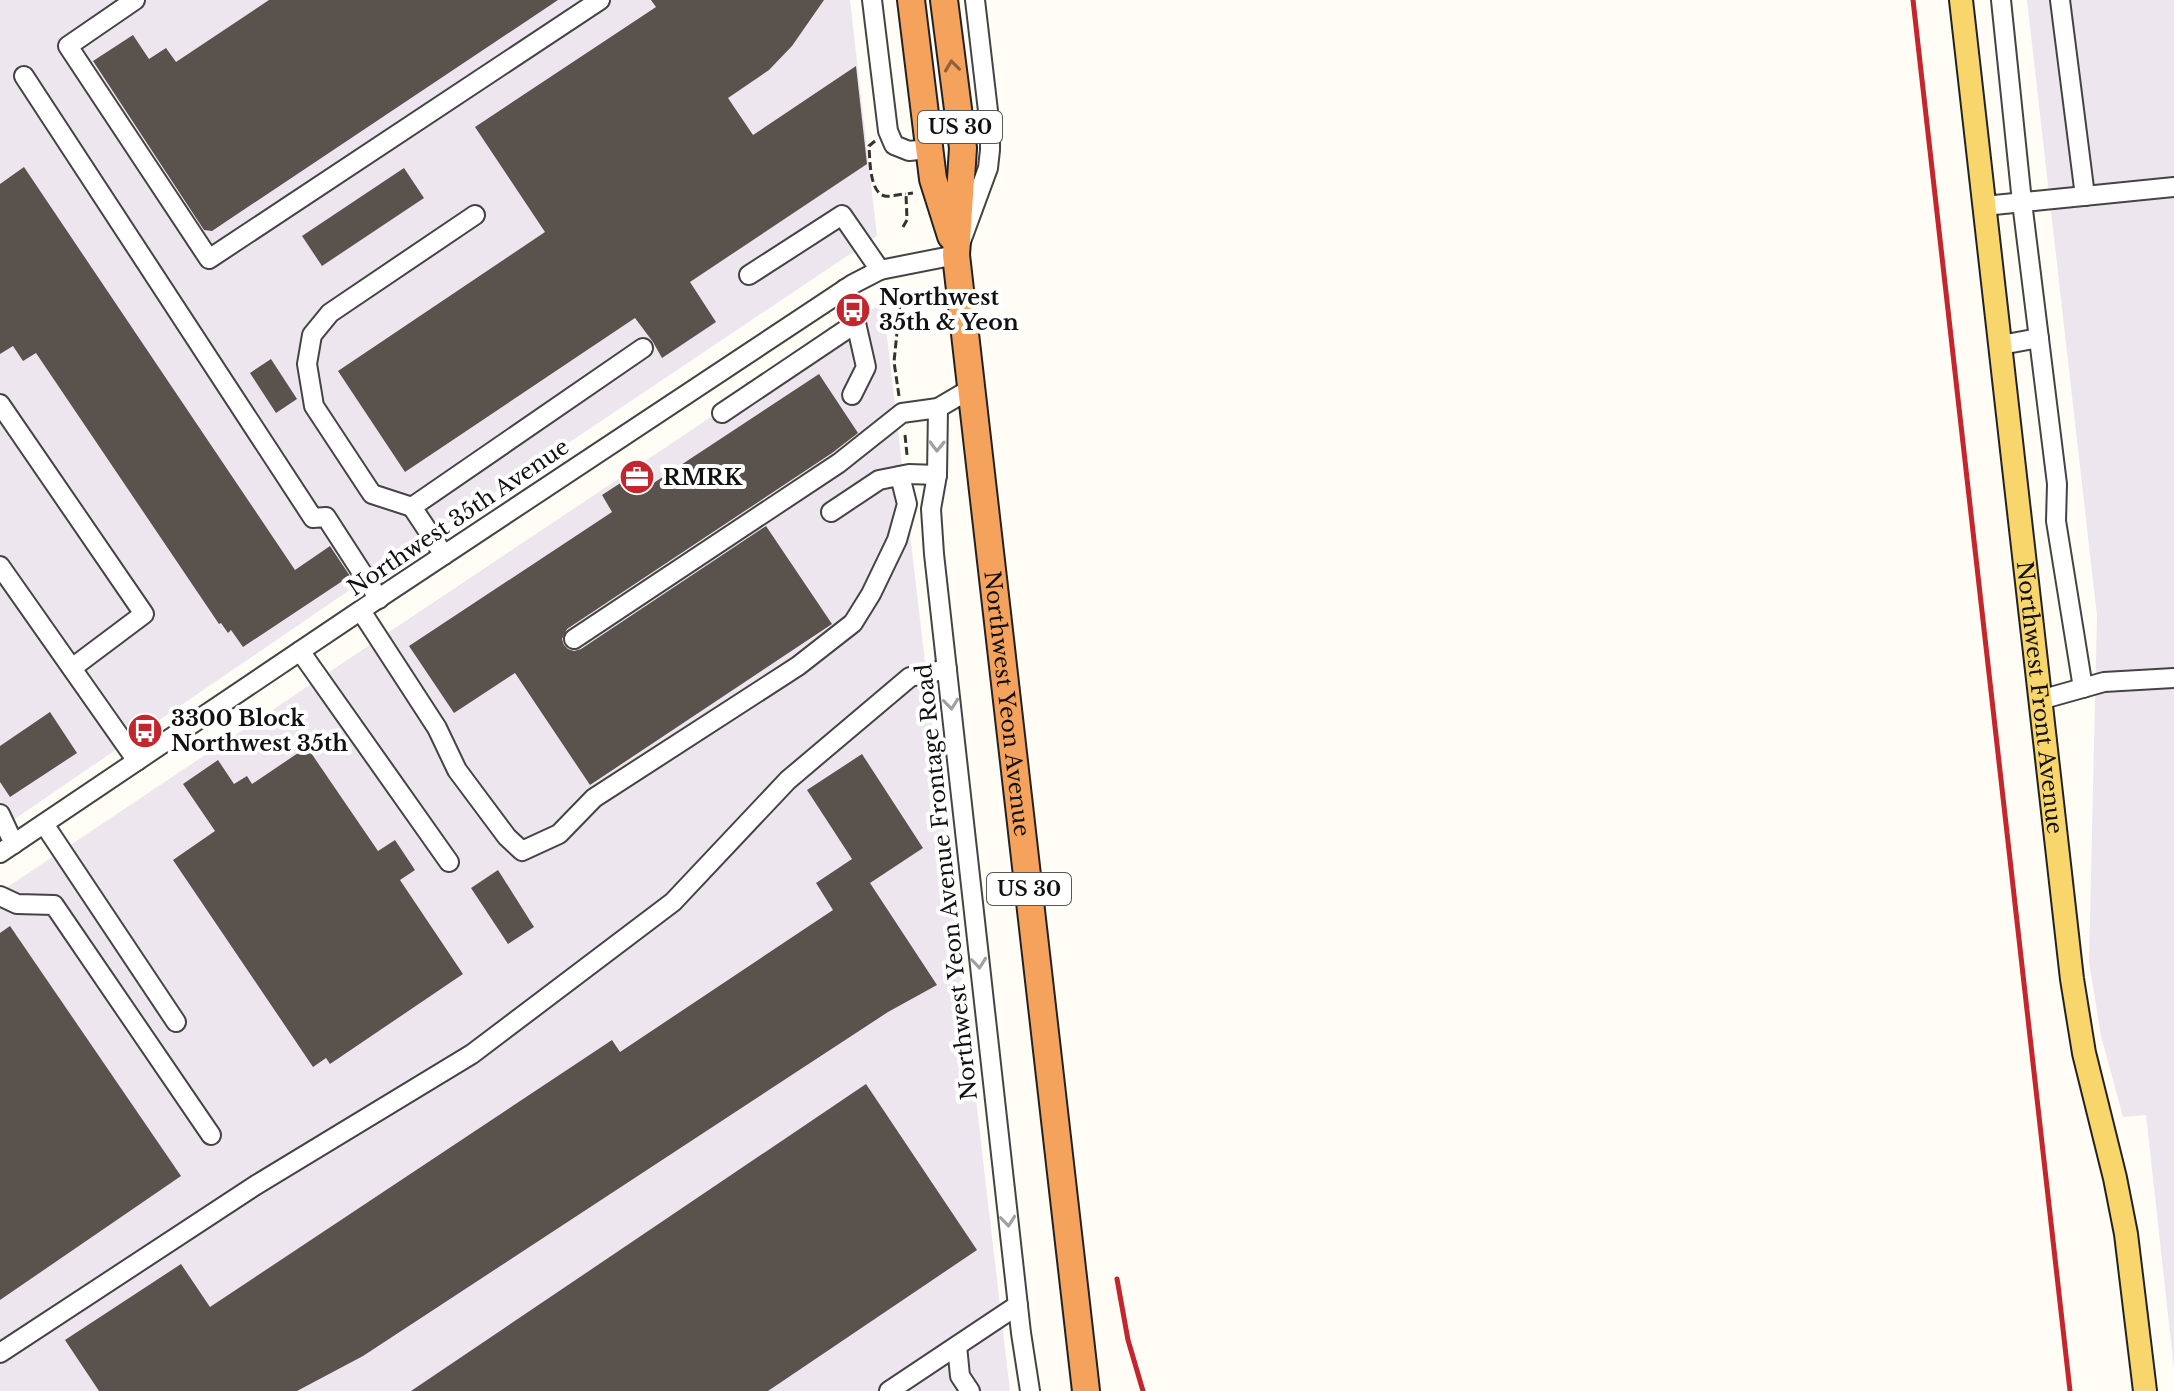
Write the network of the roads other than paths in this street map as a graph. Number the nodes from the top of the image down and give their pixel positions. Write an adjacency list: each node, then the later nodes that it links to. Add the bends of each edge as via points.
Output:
1 (135, 0): 2 (street, via 68,46 209,259)
2 (600, 0)
3 (872, 0): 11 (street, via 888,131 894,145 909,151)
4 (911, 0): 11 (highway, Northwest Yeon Avenue / US 30)
5 (944, 0): 17 (highway, Northwest Yeon Avenue / US 30, one-way to 5, via 963,148)
6 (975, 0): 17 (street, via 990,150)
7 (1961, 0): 15 (main road, Northwest Front Avenue)
8 (2001, 0): 14 (street)
9 (2060, 0): 13 (street)
10 (24, 76): 38 (street, via 313,518 326,517)
11 (928, 149): 17 (highway, Northwest Yeon Avenue / US 30)
12 (2174, 187): 13 (street)
13 (2085, 196): 14 (street)
14 (2022, 202): 15 (street); 22 (street)
15 (1984, 206): 23 (main road, Northwest Front Avenue)
16 (475, 215): 34 (street, via 330,313 312,335 307,364 314,406 372,494)
17 (956, 255): 18 (street, Northwest 35th Avenue); 26 (highway, Northwest Yeon Avenue / US 30)
18 (880, 270): 19 (street, via 842,215); 20 (street, Northwest 35th Avenue)
19 (749, 275)
20 (845, 289): 21 (street); 25 (street, Northwest 35th Avenue)
21 (856, 323): 27 (street, via 866,367); 28 (street)
22 (2039, 338): 23 (street); 45 (street, via 2057,484 2056,521)
23 (2001, 345): 46 (main road, Northwest Front Avenue)
24 (643, 348): 34 (street)
25 (729, 366): 28 (street); 36 (street, Northwest 35th Avenue)
26 (972, 388): 30 (street); 61 (highway, Northwest Yeon Avenue / US 30)
27 (852, 395)
28 (746, 397): 31 (street)
29 (0, 404): 42 (street, via 144,614)
30 (938, 408): 32 (street, Northwest Yeon Avenue Frontage Road, one-way to 32); 40 (street, via 902,413 839,463)
31 (722, 413)
32 (937, 475): 33 (street); 43 (street, Northwest Yeon Avenue Frontage Road, via 931,509)
33 (900, 476): 35 (street, via 879,480); 39 (street, via 907,504 897,540 853,623 798,666 594,798 559,834 522,851 457,770 437,728)
34 (412, 507): 36 (street)
35 (831, 512)
36 (444, 555): 38 (street, Northwest 35th Avenue)
37 (0, 566): 42 (street)
38 (379, 599): 39 (street, Northwest 35th Avenue)
39 (361, 611): 41 (street, Northwest 35th Avenue)
40 (574, 639)
41 (300, 651): 47 (street, Northwest 35th Avenue); 51 (street)
42 (72, 668): 47 (street)
43 (947, 669): 55 (street, Northwest Yeon Avenue Frontage Road, one-way to 55); 57 (street, via 910,677 788,780 673,902 472,1054 256,1185)
44 (2174, 678): 45 (street)
45 (2083, 688): 46 (street)
46 (2040, 700): 62 (main road, Northwest Front Avenue, via 2079,1028 2126,1234)
47 (137, 761): 49 (street, Northwest 35th Avenue)
48 (0, 814): 50 (street)
49 (44, 824): 50 (street, Northwest 35th Avenue); 53 (street)
50 (7, 848)
51 (449, 862)
52 (0, 896): 54 (street, via 17,904 54,905)
53 (176, 1022)
54 (211, 1135)
55 (1018, 1305): 56 (street); 60 (street, Northwest Yeon Avenue Frontage Road)
56 (957, 1346): 58 (street); 59 (street, via 960,1376)
57 (0, 1353)
58 (889, 1391)
59 (970, 1391)
60 (1030, 1391)
61 (1086, 1391)
62 (2145, 1391)

